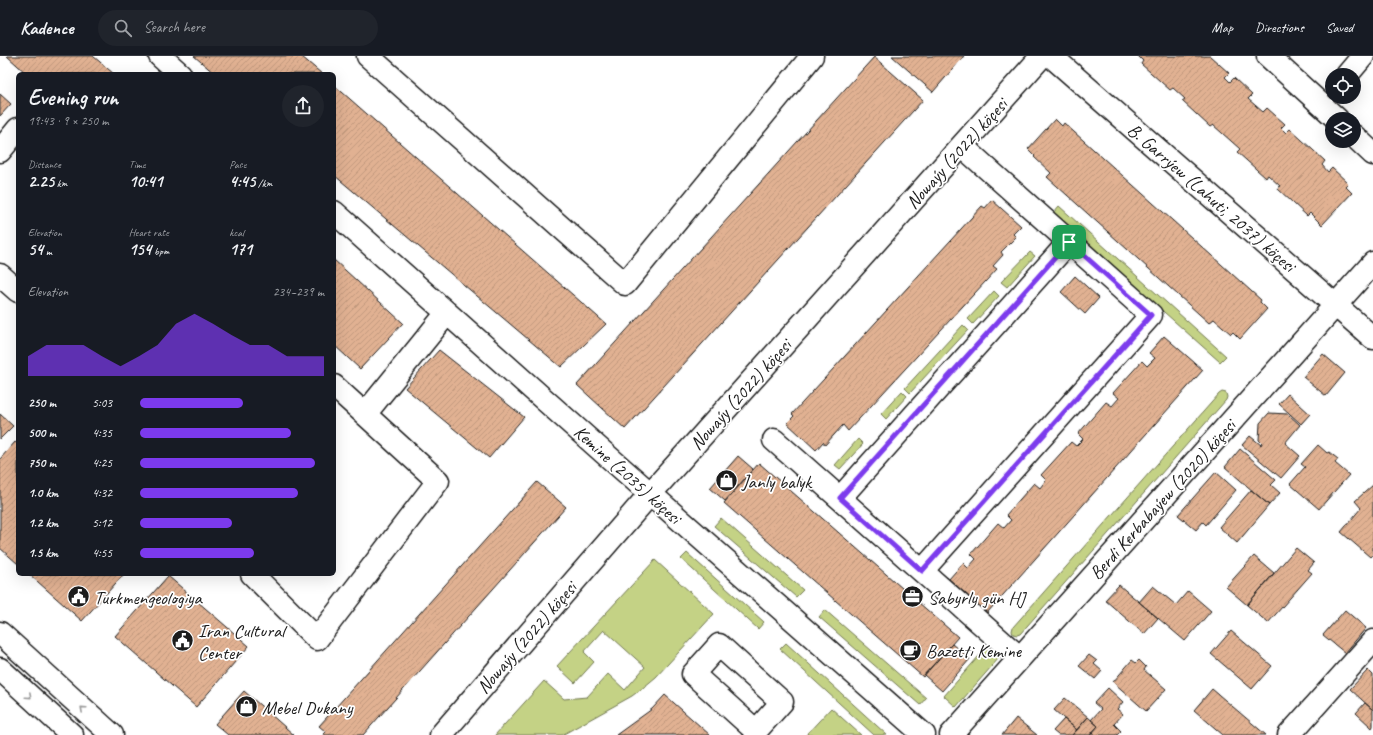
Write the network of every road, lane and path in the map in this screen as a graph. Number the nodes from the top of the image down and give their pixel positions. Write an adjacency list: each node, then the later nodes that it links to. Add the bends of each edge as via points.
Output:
1 (160, 56): 9 (street)
2 (368, 56): 3 (street, via 625,284)
3 (812, 56)
4 (1042, 56): 13 (street, Nowaýy (2022) köçesi)
5 (1051, 56): 21 (street, B. Garrýew (Lahuti, 2037) köçesi)
6 (1268, 56): 10 (street)
7 (1363, 56): 8 (street)
8 (1353, 68)
9 (178, 72)
10 (1330, 105)
11 (16, 131): 14 (street)
12 (1361, 143): 15 (street)
13 (962, 146): 17 (street); 27 (street, Nowaýy (2022) köçesi)
14 (0, 151)
15 (1373, 154)
16 (336, 214): 22 (street, Kemine (2035) köçesi)
17 (1069, 242): 28 (street); 29 (street, via 1151,315)
18 (1373, 263): 21 (street, Berdi Kerbabaýew (2020) köçesi)
19 (0, 275): 20 (street)
20 (16, 289)
21 (1335, 305): 23 (street, B. Garrýew (Lahuti, 2037) köçesi); 33 (street, Berdi Kerbabaýew (2020) köçesi)
22 (447, 313): 25 (street); 27 (street, Kemine (2035) köçesi)
23 (1373, 338)
24 (336, 388): 25 (street)
25 (365, 414): 30 (street, via 438,481 317,639)
26 (774, 440): 28 (street)
27 (650, 494): 37 (street, Nowaýy (2022) köçesi); 38 (street, Kemine (2035) köçesi)
28 (840, 498): 29 (street)
29 (922, 571): 33 (street)
30 (254, 576)
31 (0, 633): 36 (street, one-way to 31)
32 (1373, 640): 40 (street)
33 (1020, 658): 39 (street, Berdi Kerbabaýew (2020) köçesi)
34 (0, 669): 35 (street, one-way to 35)
35 (72, 735)
36 (112, 735)
37 (441, 735)
38 (924, 735)
39 (951, 735)
40 (1289, 735)

